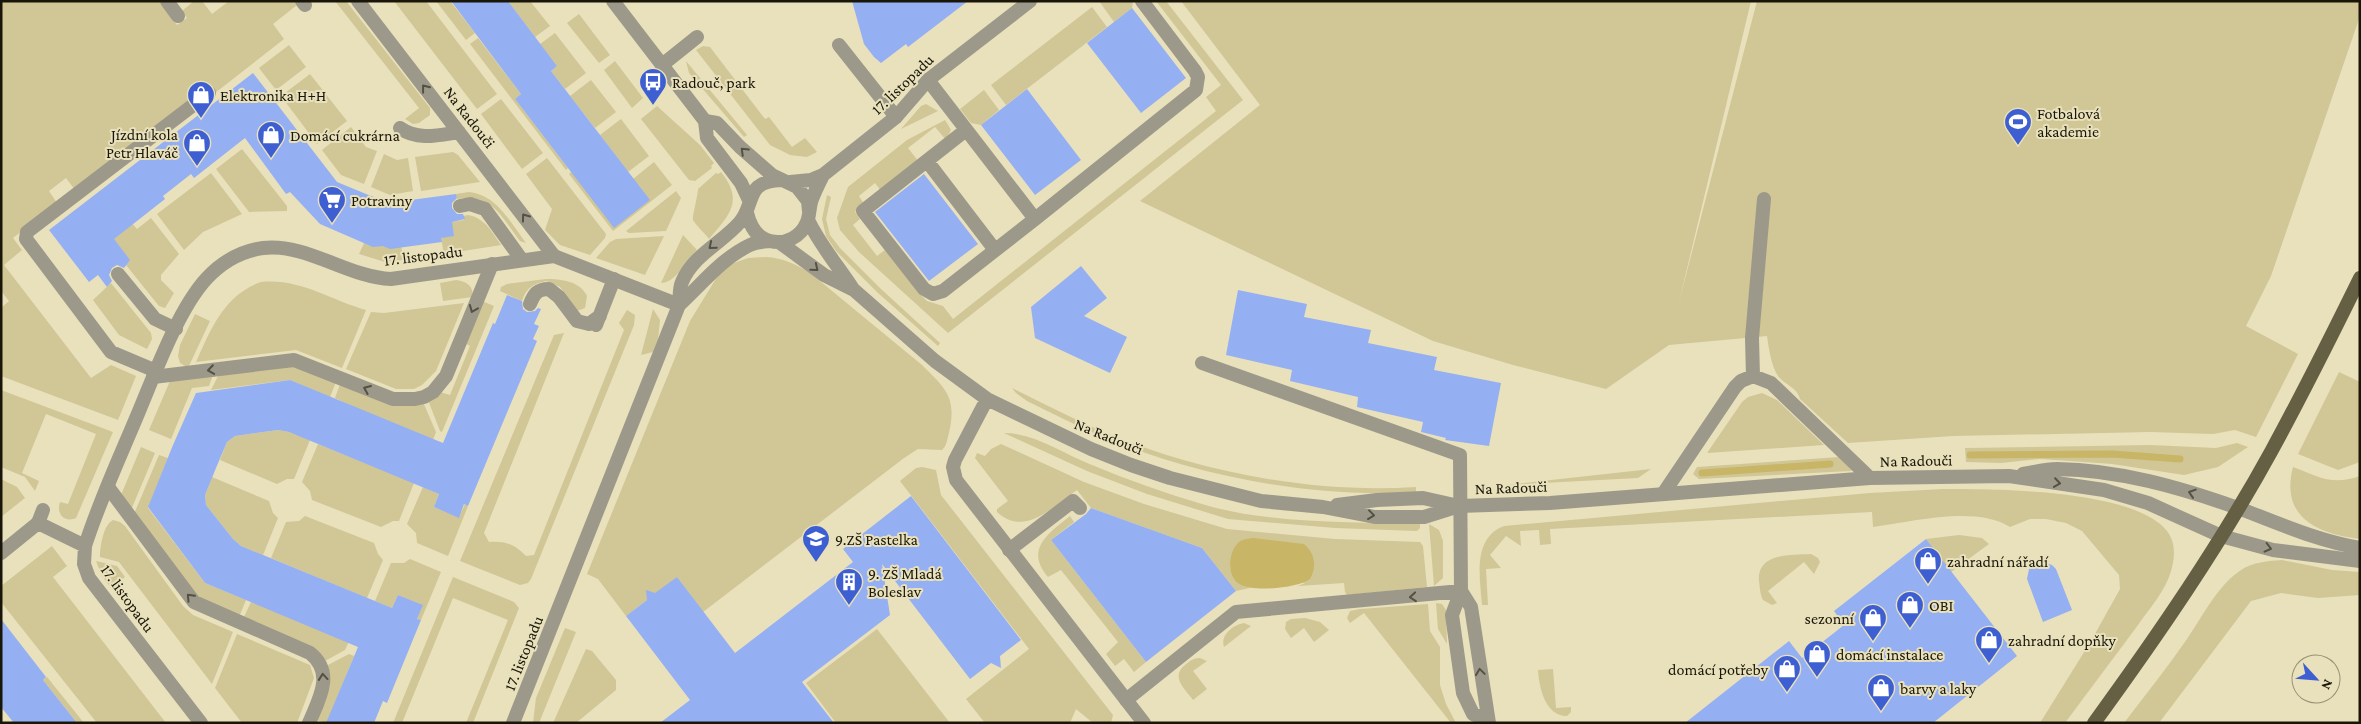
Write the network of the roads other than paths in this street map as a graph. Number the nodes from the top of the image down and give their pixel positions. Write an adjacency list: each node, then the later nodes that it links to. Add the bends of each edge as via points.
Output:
1 (167, 1): 6 (street)
2 (358, 1): 16 (street, Na Radouči, one-way to 2)
3 (613, 1): 9 (street)
4 (1030, 1): 10 (street, 17. listopadu)
5 (1142, 1): 24 (street, via 1195,71 1198,77 1196,90)
6 (178, 16)
7 (697, 37): 9 (street)
8 (839, 45): 12 (street)
9 (662, 65): 13 (street)
10 (928, 80): 12 (street, 17. listopadu); 15 (street)
11 (209, 93): 40 (street, via 27,232 26,239 111,352)
12 (896, 117): 18 (street, 17. listopadu)
13 (705, 121): 19 (street, one-way to 13, via 760,166 717,124); 22 (street, via 707,138 741,183)
14 (400, 128): 16 (street, via 420,137)
15 (966, 130): 17 (street); 24 (street)
16 (459, 132): 27 (street, Na Radouči, one-way to 16)
17 (927, 161): 26 (street); 26 (street, via 862,211 928,293 943,292)
18 (823, 175): 19 (street, via 811,180); 23 (street)
19 (786, 181): 22 (street, via 773,180 758,187); 23 (street, via 803,193)
20 (1764, 199): 41 (street, via 1752,338)
21 (460, 206): 28 (street, via 470,204 485,209)
22 (748, 207): 25 (street, via 754,232); 35 (street, one-way to 35, via 735,227 697,260 682,282)
23 (809, 216): 25 (street, via 797,236 789,241); 33 (street, via 824,249)
24 (1035, 219): 26 (street)
25 (774, 242): 33 (street, one-way to 33, via 824,275); 35 (street, via 751,244 711,273)
26 (995, 250)
27 (554, 256): 28 (street, 17. listopadu); 32 (street, 17. listopadu)
28 (522, 260): 29 (street, 17. listopadu)
29 (492, 264): 37 (street, 17. listopadu, via 390,279 356,273 301,252 279,248 250,251 219,266 207,278); 40 (street, one-way to 40, via 446,376 433,392 424,397 393,399 294,360)
30 (118, 274): 37 (street, via 155,318)
31 (2360, 278): 50 (main road, via 2275,444)
32 (614, 279): 35 (street, 17. listopadu); 36 (street)
33 (854, 290): 42 (street, Na Radouči, via 935,362)
34 (530, 304): 36 (street, via 536,292 549,289 577,321 589,324)
35 (679, 305): 64 (street, 17. listopadu)
36 (600, 316): 38 (street)
37 (176, 329): 40 (street, 17. listopadu)
38 (593, 332)
39 (1202, 363): 47 (street, via 1460,456)
40 (154, 374): 45 (street, 17. listopadu)
41 (1753, 376): 44 (street, via 1771,383); 46 (street, via 1735,387)
42 (987, 399): 49 (street, Na Radouči, via 1090,449 1170,478 1261,501); 56 (street, via 955,460 953,474)
43 (2009, 476): 44 (street, Na Radouči); 50 (street, one-way to 43, via 2168,485 2111,473 2055,469); 53 (street, Na Radouči, one-way to 53, via 2104,490 2148,503)
44 (1870, 478): 46 (street, Na Radouči)
45 (108, 487): 54 (street, 17. listopadu); 63 (street, one-way to 45, via 324,686 322,666 317,659 310,653 194,602)
46 (1663, 494): 47 (street, Na Radouči)
47 (1459, 506): 49 (street, via 1423,498 1377,500); 49 (street, Na Radouči, one-way to 47, via 1375,517 1424,517); 59 (street)
48 (1080, 508): 56 (street, via 1073,501)
49 (1323, 508)
50 (2238, 508): 53 (main road); 55 (street, via 2299,533)
51 (43, 510): 52 (street)
52 (38, 523): 54 (street); 57 (street)
53 (2221, 536): 58 (street, Na Radouči, one-way to 58, via 2273,550); 66 (main road)
54 (84, 546): 62 (street, 17. listopadu, via 84,564 89,578)
55 (2360, 548)
56 (1009, 550): 60 (street)
57 (1, 553)
58 (2360, 560)
59 (1461, 591): 60 (street, one-way to 60, via 1236,612); 61 (street, one-way to 59, via 1471,607); 61 (street, via 1452,615 1463,693 1473,714)
60 (1126, 700): 65 (street)
61 (1488, 722)
62 (201, 723)
63 (308, 723)
64 (513, 723)
65 (1144, 723)
66 (2094, 723)

